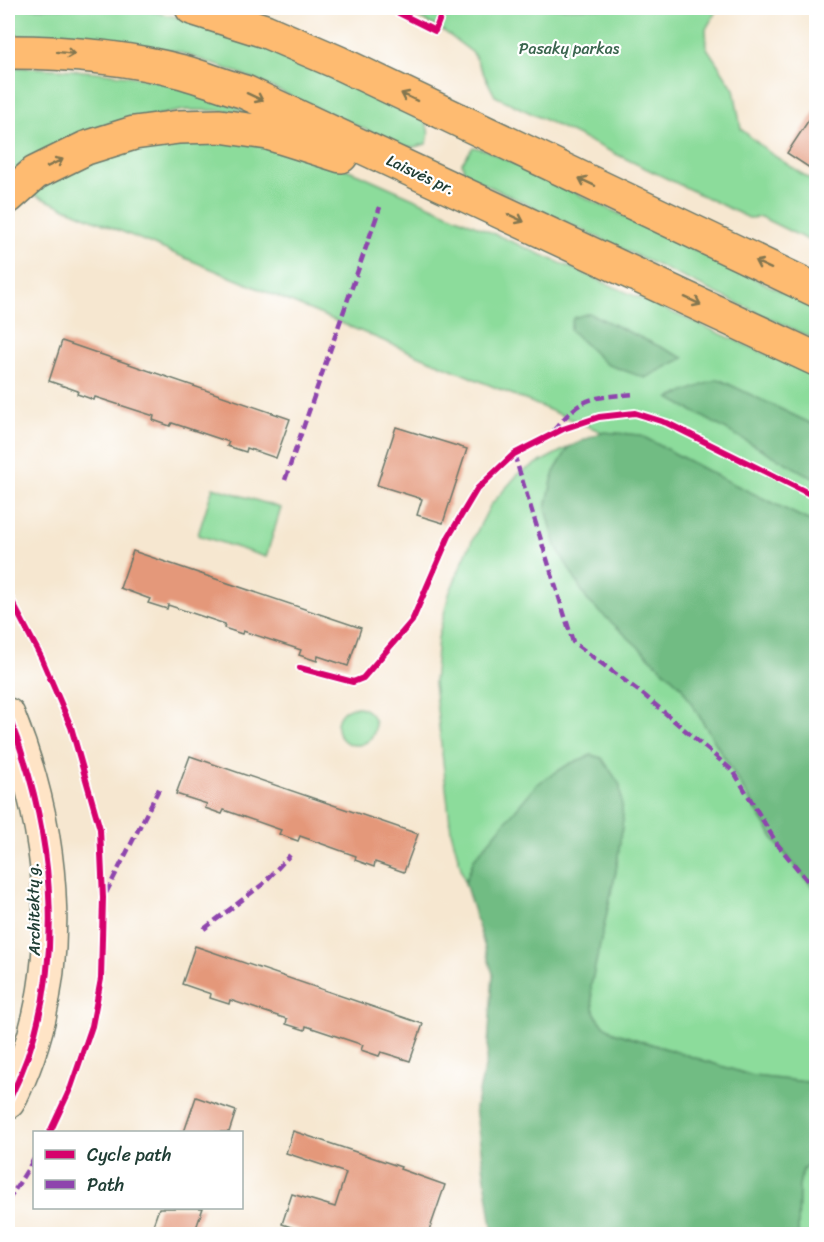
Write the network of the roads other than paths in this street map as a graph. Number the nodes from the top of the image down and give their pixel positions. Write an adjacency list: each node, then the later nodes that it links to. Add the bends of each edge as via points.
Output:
1 (192, 8): 5 (main road, one-way to 1, via 337,62 265,31)
2 (8, 52): 3 (main road, Laisvės pr., one-way to 3, via 108,58 182,72 245,92)
3 (463, 194): 4 (main road, one-way to 3, via 35,173 86,148 134,133 220,126 268,133); 6 (main road, Laisvės pr., one-way to 6)
4 (8, 197)
5 (816, 290)
6 (816, 358)
7 (8, 714): 8 (street, Architektų g., via 37,808 49,906 47,976 39,1014)
8 (8, 1102)

